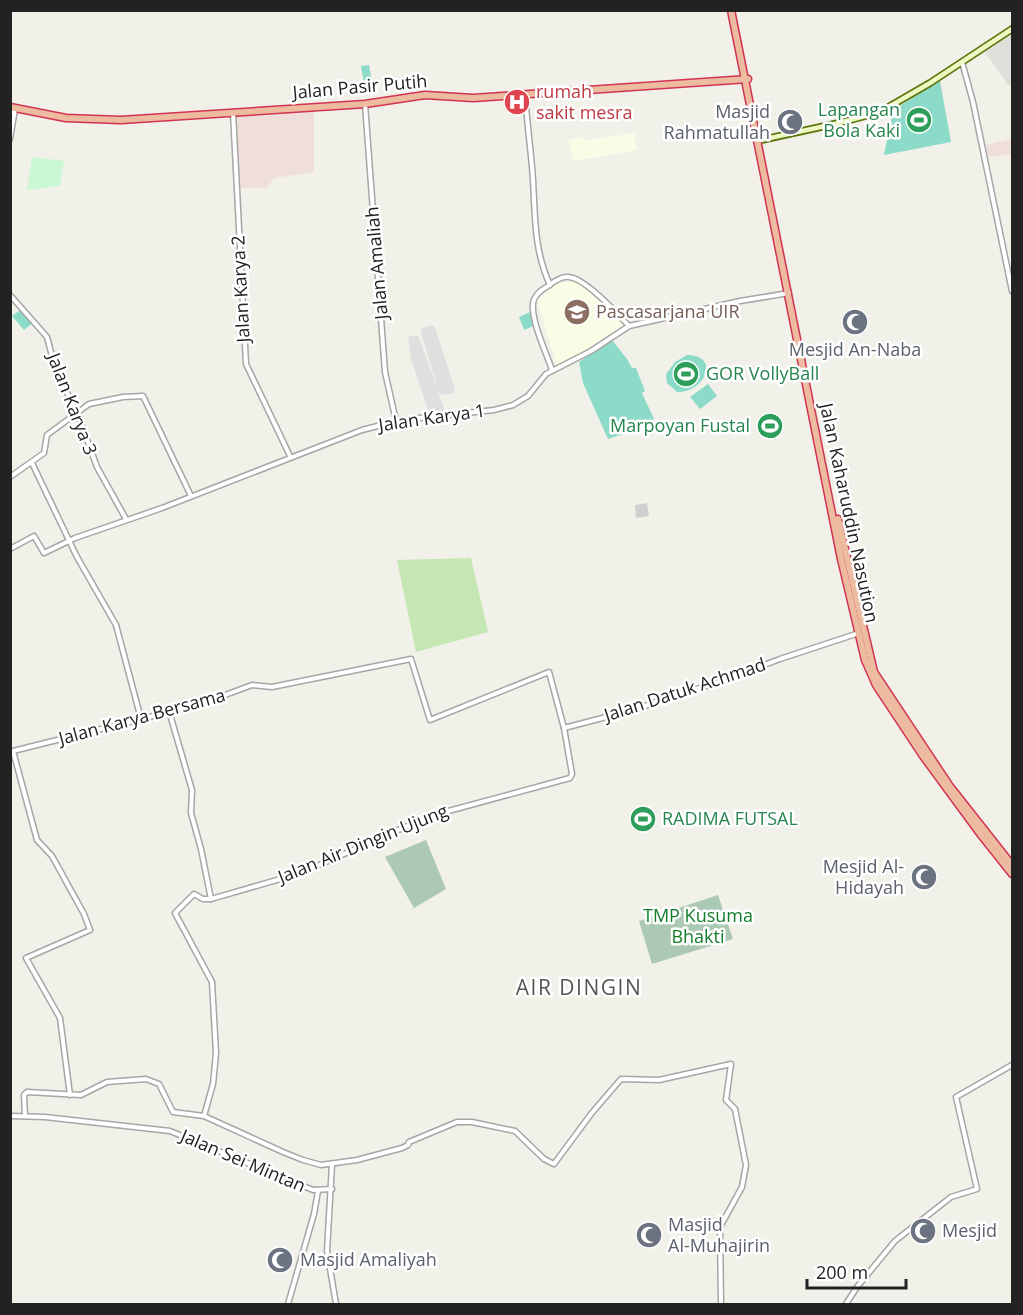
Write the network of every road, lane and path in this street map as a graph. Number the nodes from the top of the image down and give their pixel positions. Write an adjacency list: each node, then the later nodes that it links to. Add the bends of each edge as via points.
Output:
1 (733, 10): 4 (highway, Jalan Kaharuddin Nasution)
2 (1012, 29): 3 (main road)
3 (962, 62): 12 (main road, via 875,115); 15 (street)
4 (747, 79): 5 (highway, Jalan Pasir Putih); 12 (highway, Jalan Kaharuddin Nasution); 13 (highway, Jalan Kaharuddin Nasution)
5 (525, 94): 6 (highway, Jalan Pasir Putih, via 473,98 425,95); 14 (street, via 535,227)
6 (364, 104): 8 (highway, Jalan Pasir Putih); 21 (street, Jalan Amaliah, via 386,372)
7 (13, 108): 8 (highway, Jalan Pasir Putih, via 101,120); 9 (street); 10 (street)
8 (233, 112): 22 (street, Jalan Karya 2, via 246,364)
9 (10, 120)
10 (11, 131): 11 (street)
11 (10, 139)
12 (761, 140): 13 (highway, Jalan Kaharuddin Nasution)
13 (782, 252): 16 (highway, Jalan Kaharuddin Nasution); 29 (highway, Jalan Kaharuddin Nasution)
14 (550, 285): 18 (street, via 564,277 575,279); 19 (street, via 534,299 533,309)
15 (1012, 291)
16 (789, 293): 18 (street, Jalan Karya 1); 29 (highway, Jalan Kaharuddin Nasution)
17 (10, 295): 20 (street, Jalan Karya 3, via 45,334 56,371)
18 (629, 326): 19 (street, Jalan Karya 1)
19 (552, 370): 21 (street, Jalan Karya 1, via 542,376 528,396 506,408)
20 (77, 412): 23 (street, via 46,435 45,451); 25 (street, via 95,402 143,396); 26 (street, Jalan Karya 3, via 97,467)
21 (396, 421): 22 (street, Jalan Karya 1)
22 (290, 456): 25 (street, Jalan Karya 1)
23 (32, 463): 24 (street); 27 (street)
24 (10, 477)
25 (190, 496): 26 (street, Jalan Karya 1)
26 (126, 519): 27 (street, Jalan Karya 1)
27 (69, 540): 28 (street, Jalan Karya 1, via 44,553 34,536); 32 (street, via 116,625)
28 (10, 549)
29 (851, 589): 30 (highway, Jalan Kaharuddin Nasution); 34 (highway, Jalan Kaharuddin Nasution, via 874,672)
30 (859, 633): 33 (street, Jalan Datuk Achmad, via 637,709); 34 (highway, Jalan Kaharuddin Nasution, via 871,676)
31 (169, 711): 32 (street, Jalan Karya Bersama); 33 (street, Jalan Karya Bersama, via 252,685 272,687 411,659 430,720 549,672); 37 (street, via 192,790 191,813)
32 (141, 719): 39 (street, Jalan Karya Bersama, via 13,751 38,840 52,856 90,930 26,958 60,1018)
33 (564, 728): 37 (street, Jalan Air Dingin Ujung, via 572,774 565,780 459,806 301,873)
34 (941, 777): 35 (highway, Jalan Kaharuddin Nasution); 36 (highway, Jalan Kaharuddin Nasution)
35 (1012, 865)
36 (1012, 874)
37 (211, 899): 42 (street, Jalan Air Dingin Ujung, via 194,894 175,913 212,982 216,1053)
38 (1012, 1065): 49 (street, via 956,1097 977,1189 951,1197 895,1241)
39 (70, 1095): 41 (street, via 27,1092); 42 (street, via 86,1093 107,1082 146,1079 159,1084 173,1112)
40 (10, 1116): 41 (street, Jalan Sei Mintan)
41 (25, 1116): 45 (street, Jalan Sei Mintan, via 170,1131)
42 (204, 1116): 43 (street, via 303,1160)
43 (332, 1164): 44 (street); 48 (street, via 402,1148 462,1121 515,1131 554,1164 618,1081 659,1080 731,1064 726,1100 735,1109 746,1165 742,1187 720,1227)
44 (332, 1189): 45 (street, Jalan Sei Mintan); 47 (street, via 327,1251)
45 (318, 1191): 46 (street)
46 (288, 1305)
47 (336, 1305)
48 (721, 1305)
49 (846, 1305)

